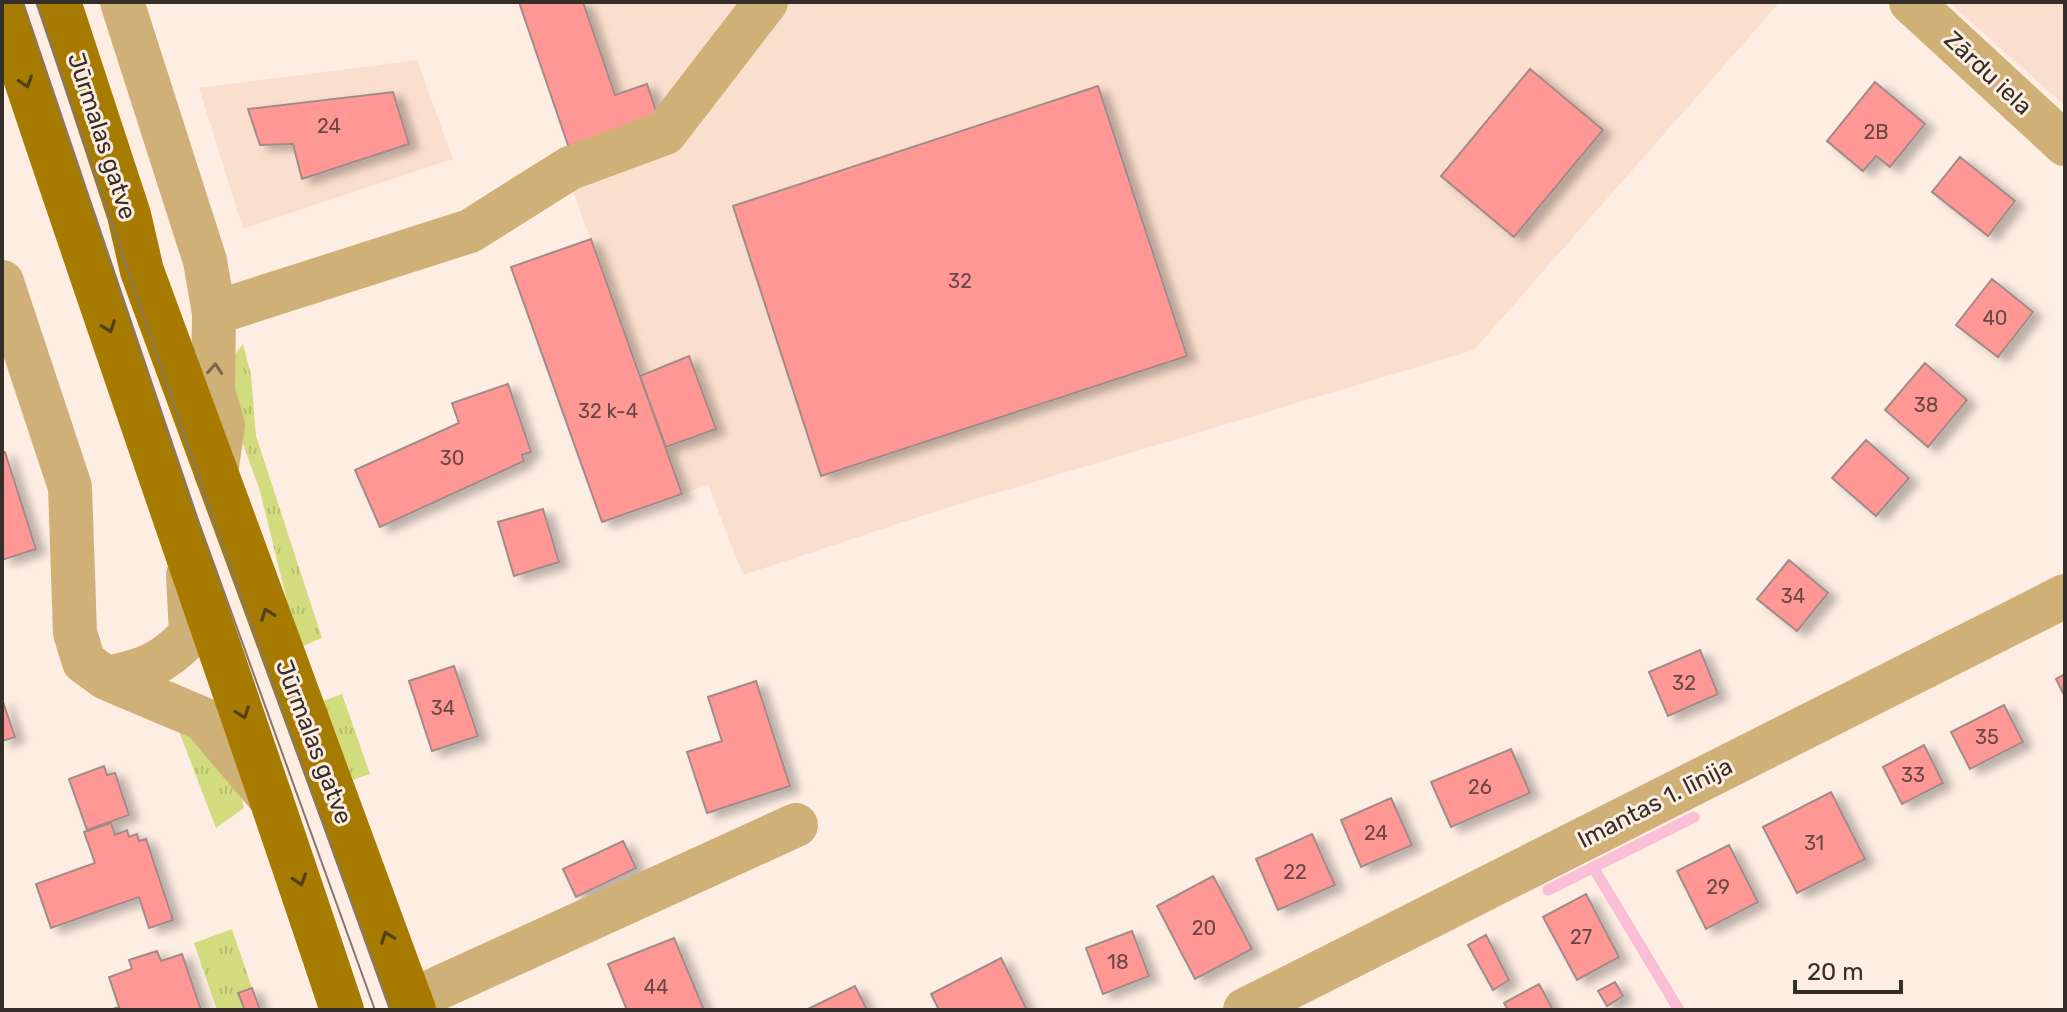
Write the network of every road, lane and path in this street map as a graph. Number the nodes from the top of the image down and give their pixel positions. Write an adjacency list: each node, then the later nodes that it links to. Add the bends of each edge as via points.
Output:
1 (59, 2): 8 (main road, Jūrmalas gatve, via 129,215)
2 (122, 2): 7 (street, Jūrmalas gatve)
3 (766, 2): 10 (street, via 665,133 570,168 470,231)
4 (1911, 2): 6 (street, Zārdu iela)
5 (2, 8): 13 (main road, one-way to 13)
6 (2065, 144)
7 (205, 261): 8 (street, via 179,283); 10 (street, Jūrmalas gatve)
8 (142, 271): 12 (main road, Jūrmalas gatve)
9 (2, 282): 11 (street)
10 (214, 313): 12 (street, Jūrmalas gatve, one-way to 10, via 223,425 213,391)
11 (16, 377): 15 (street, via 70,487 75,633 84,662)
12 (216, 473): 18 (main road, Jūrmalas gatve, one-way to 12)
13 (184, 539): 15 (street, via 191,634 169,658); 16 (main road, one-way to 16)
14 (2065, 596): 20 (street, Imantas 1. līnija)
15 (106, 678): 16 (street, via 203,719)
16 (276, 806): 19 (main road, one-way to 19)
17 (796, 825): 18 (street)
18 (412, 1006)
19 (342, 1010)
20 (1245, 1010)

